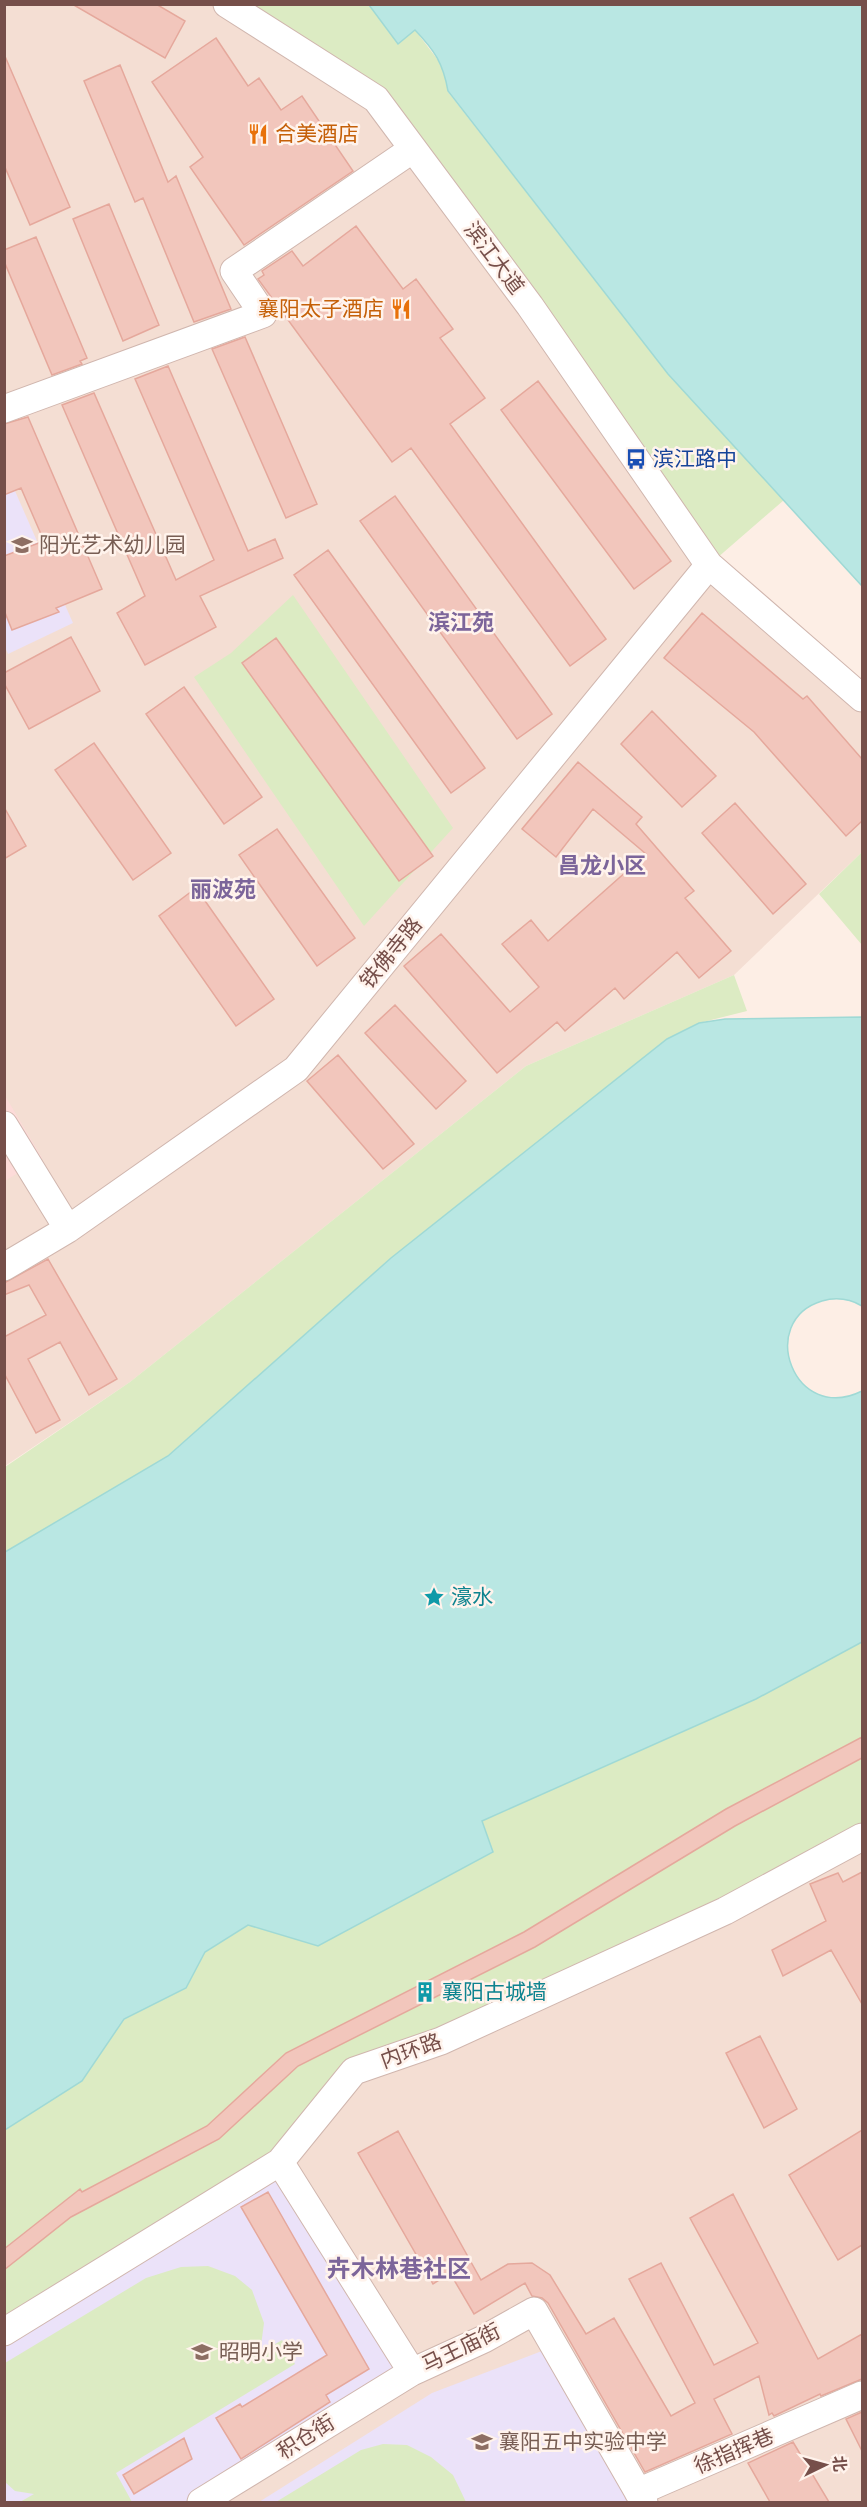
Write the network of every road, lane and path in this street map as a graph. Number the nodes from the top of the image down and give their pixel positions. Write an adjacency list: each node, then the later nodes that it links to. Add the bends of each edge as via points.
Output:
1 (227, 4): 2 (street, 滨江大道, via 376,99)
2 (413, 150): 3 (street, via 234,271 263,314); 4 (street, 滨江大道, via 530,306)
3 (4, 409)
4 (709, 566): 5 (street, 滨江大道); 7 (street, 铁佛寺路, via 296,1069)
5 (862, 698)
6 (4, 1125): 7 (street)
7 (68, 1229): 8 (street, 铁佛寺路)
8 (4, 1267)
9 (862, 1837): 10 (street, 内环路, via 725,1911 441,2041 354,2071)
10 (280, 2162): 11 (street, 内环路); 12 (street, 马王庙街)
11 (4, 2332)
12 (412, 2372): 14 (street, 马王庙街, via 534,2311); 15 (street, 积仓街)
13 (862, 2396): 14 (street, 徐指挥巷)
14 (641, 2497)
15 (201, 2502)

